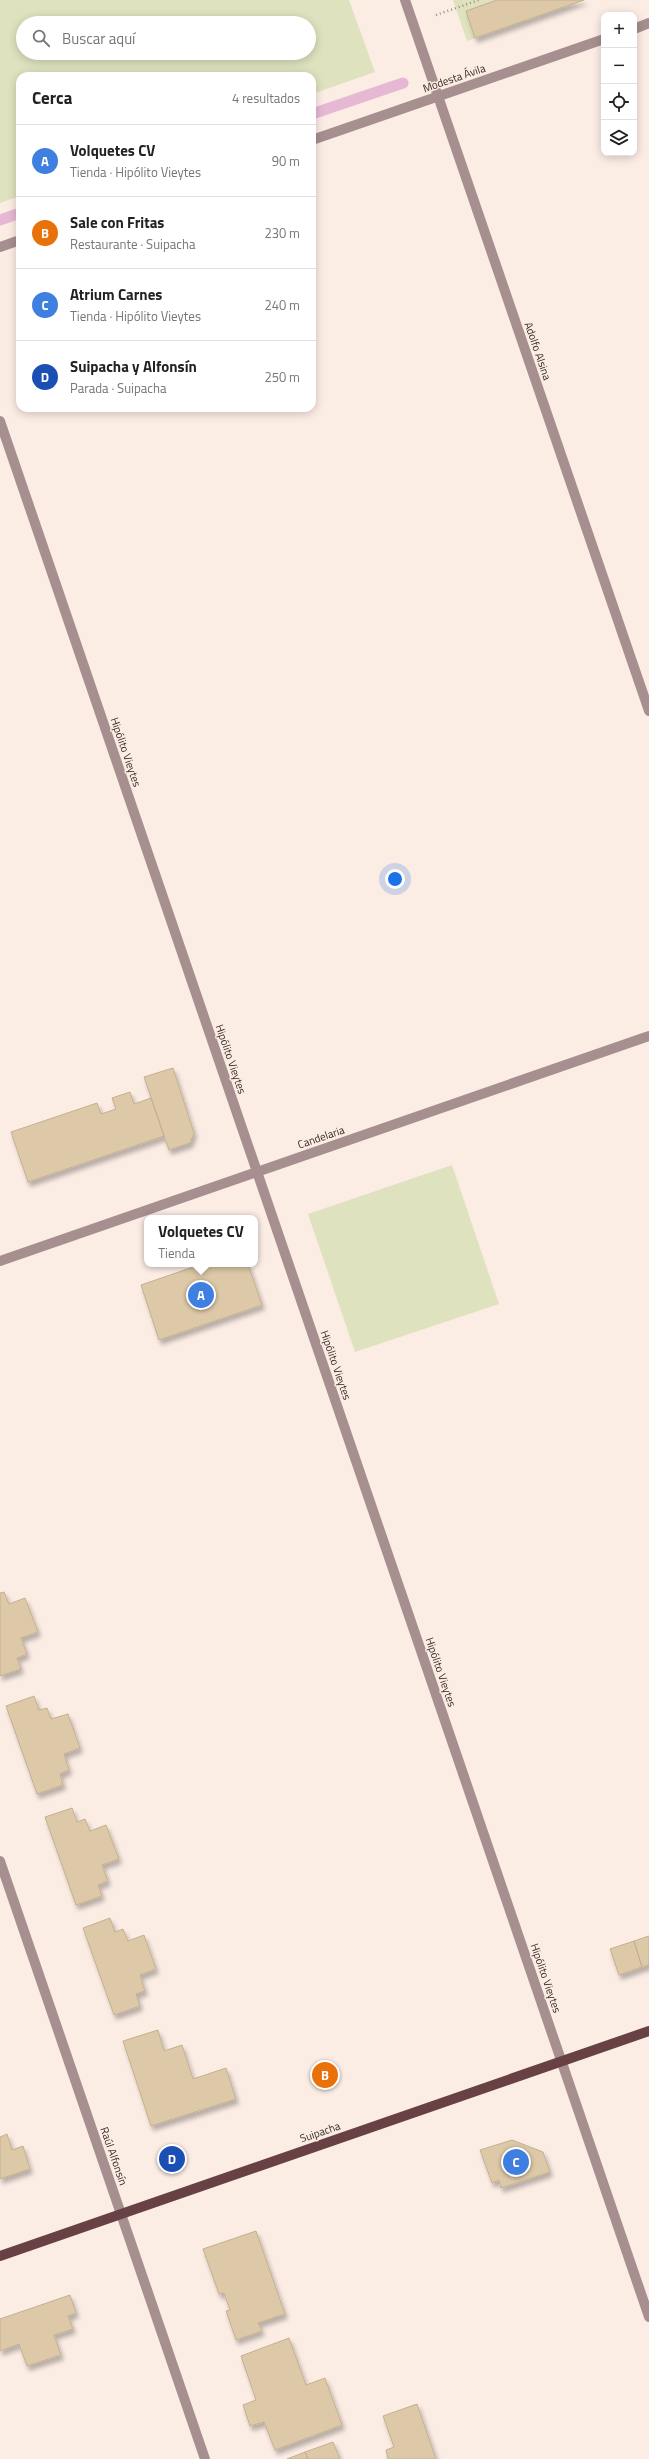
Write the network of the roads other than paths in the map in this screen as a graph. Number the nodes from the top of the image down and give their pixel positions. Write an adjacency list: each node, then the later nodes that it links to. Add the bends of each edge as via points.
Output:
1 (404, 0): 5 (street, Adolfo Alsina)
2 (649, 23): 3 (street)
3 (637, 27)
4 (601, 40): 5 (street, Modesta Ávila)
5 (438, 96): 6 (street, Modesta Ávila); 10 (street, Adolfo Alsina)
6 (316, 139)
7 (16, 241): 8 (street)
8 (0, 247)
9 (0, 421): 12 (street, Hipólito Vieytes)
10 (649, 711)
11 (649, 1036): 12 (street, Candelaria)
12 (257, 1172): 13 (street, Candelaria); 16 (street, Hipólito Vieytes)
13 (0, 1261)
14 (0, 1861): 17 (street, Raúl Alfonsín)
15 (649, 2031): 16 (main road, Suipacha)
16 (562, 2061): 17 (main road, Suipacha); 19 (street, Hipólito Vieytes)
17 (121, 2214): 18 (main road, Suipacha); 20 (street, Raúl Alfonsín)
18 (0, 2256)
19 (649, 2317)
20 (205, 2459)

